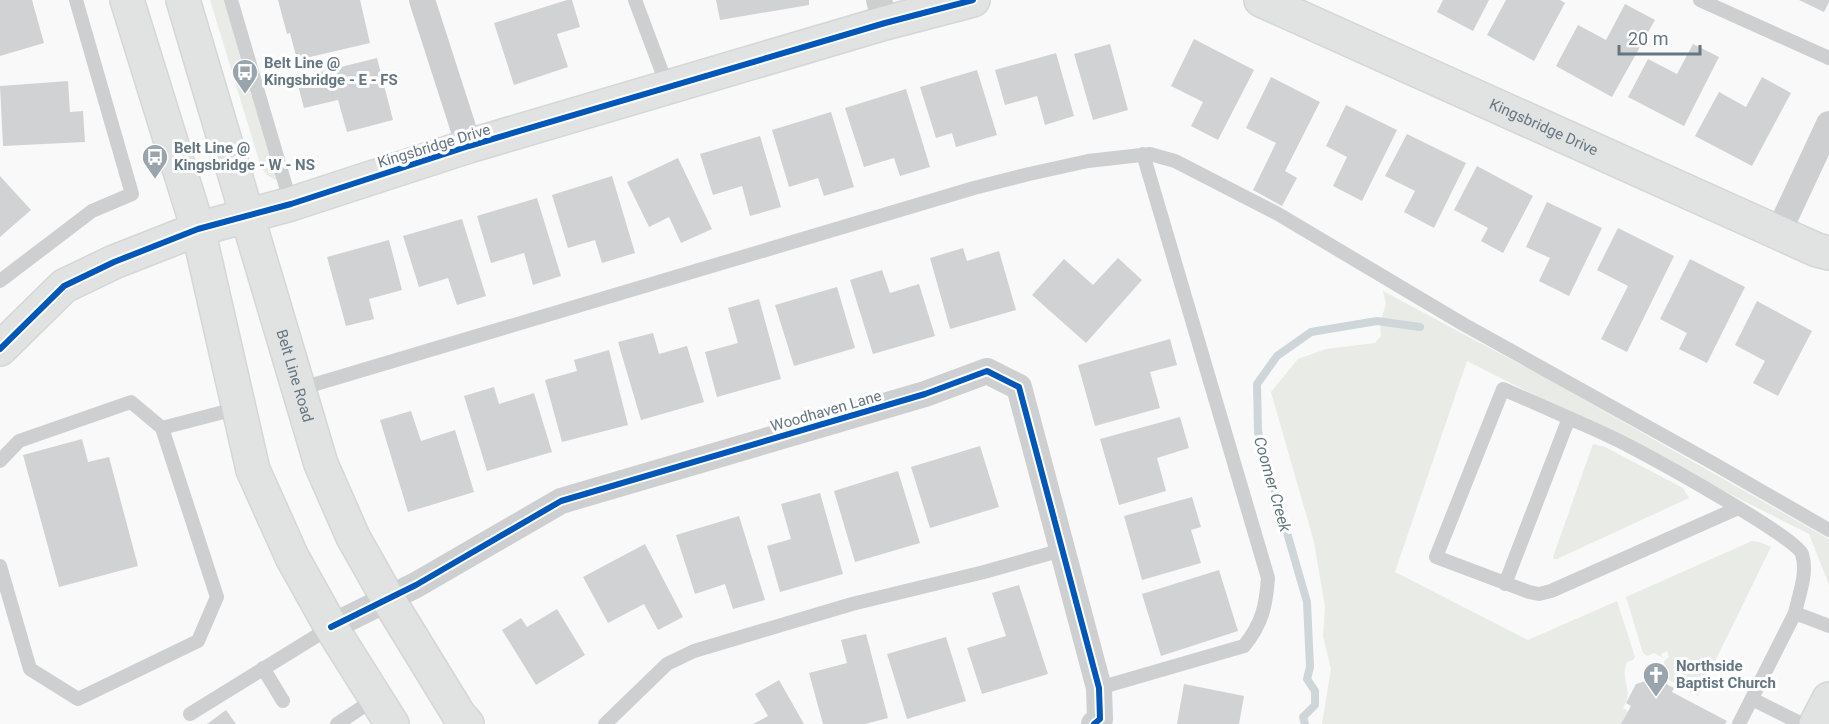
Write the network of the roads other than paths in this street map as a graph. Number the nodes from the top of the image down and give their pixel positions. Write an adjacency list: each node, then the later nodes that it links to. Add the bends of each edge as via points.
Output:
1 (76, 0): 21 (lane, via 132,194 92,211)
2 (127, 0): 18 (street)
3 (183, 0): 17 (street, Belt Line Road)
4 (231, 0): 16 (lane)
5 (422, 0): 14 (street)
6 (635, 0): 12 (lane)
7 (973, 0): 10 (street, Kingsbridge Drive)
8 (1261, 0): 19 (street, Kingsbridge Drive)
9 (1700, 0): 11 (lane)
10 (882, 12): 12 (street, Kingsbridge Drive)
11 (1829, 58)
12 (668, 88): 14 (street, Kingsbridge Drive)
13 (1829, 123): 19 (street)
14 (470, 147): 16 (street, Kingsbridge Drive)
15 (1143, 154): 23 (lane, via 1088,161 974,188); 29 (lane, via 1175,161 1218,181); 38 (lane, via 1268,578 1266,603 1256,632 1244,646)
16 (291, 204): 17 (street, Kingsbridge Drive)
17 (247, 216): 18 (street, Kingsbridge Drive); 23 (street, Belt Line Road)
18 (198, 229): 22 (street, Kingsbridge Drive, via 64,286); 24 (street)
19 (1779, 231): 20 (street, Kingsbridge Drive)
20 (1829, 254)
21 (0, 281)
22 (0, 349)
23 (299, 389): 33 (street, Belt Line Road, via 321,464 353,537)
24 (239, 408): 26 (lane); 36 (street, via 253,470 292,556)
25 (1569, 418): 28 (lane, via 1630,446); 32 (lane); 32 (lane, via 1503,388 1436,556)
26 (162, 428): 27 (lane, via 131,402 19,441); 31 (lane, via 217,597 198,641 78,699 30,669)
27 (0, 461)
28 (1738, 508): 32 (lane, via 1551,591 1539,594); 34 (lane, via 1788,538 1802,552 1804,574)
29 (1829, 530)
30 (1062, 550): 33 (street, Woodhaven Lane, via 1019,387 987,371 925,394 561,501); 38 (street, Woodhaven Lane); 47 (lane, via 852,604 694,651 667,664)
31 (0, 566)
32 (1506, 584)
33 (388, 599): 36 (street, Woodhaven Lane); 46 (street, Belt Line Road)
34 (1795, 613): 35 (lane); 39 (lane)
35 (1829, 626)
36 (331, 627): 37 (lane); 42 (street)
37 (263, 668): 41 (lane); 43 (lane)
38 (1099, 688): 44 (street, Woodhaven Lane)
39 (1752, 699): 48 (lane); 49 (lane)
40 (1829, 699): 50 (street)
41 (284, 701)
42 (384, 711): 45 (lane)
43 (190, 714)
44 (1097, 722)
45 (337, 724)
46 (467, 724)
47 (605, 724)
48 (1739, 724)
49 (1802, 724)
50 (1816, 724)

